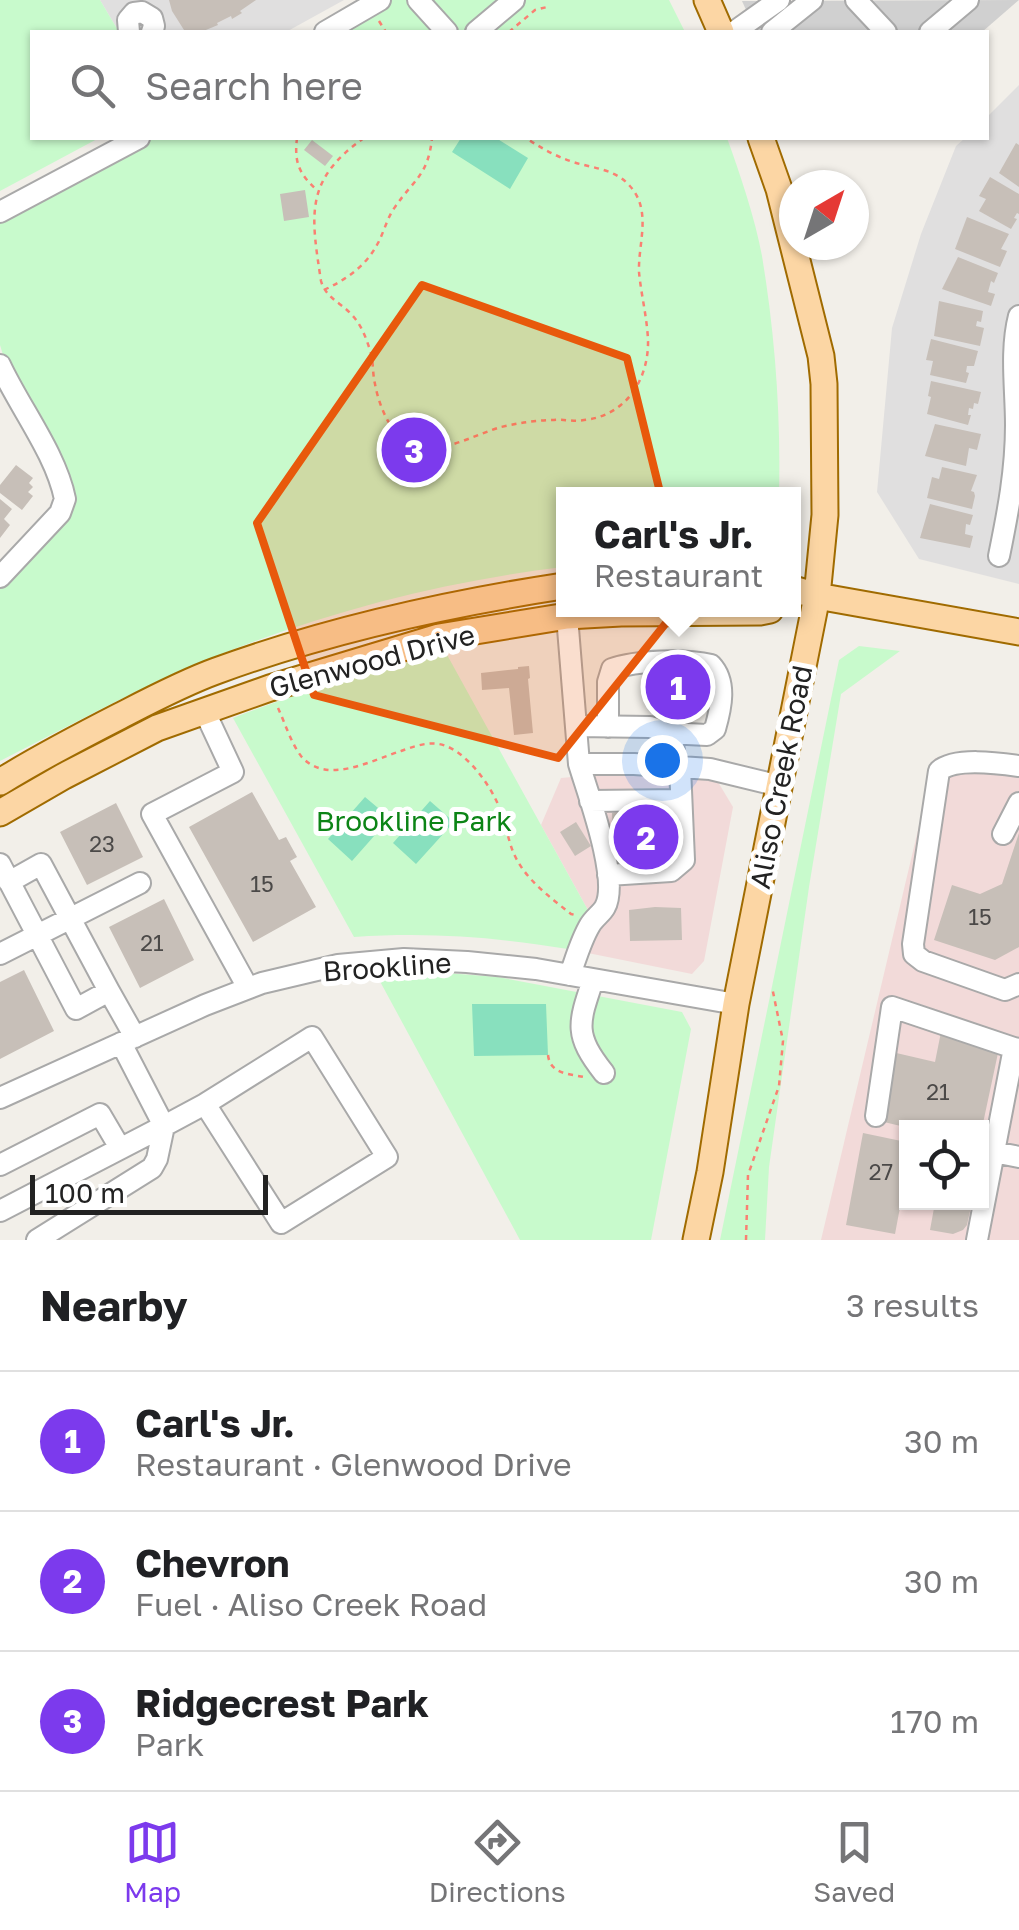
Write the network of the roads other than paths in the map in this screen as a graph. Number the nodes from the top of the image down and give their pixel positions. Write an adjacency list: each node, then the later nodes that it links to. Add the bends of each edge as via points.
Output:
1 (380, 0): 9 (street)
2 (418, 0): 10 (street)
3 (514, 0): 11 (street)
4 (708, 0): 12 (main road)
5 (779, 0): 13 (street)
6 (812, 0): 14 (street)
7 (856, 0): 15 (street)
8 (968, 0): 16 (street)
9 (328, 30)
10 (445, 30)
11 (478, 30)
12 (720, 30)
13 (737, 30)
14 (774, 30)
15 (884, 30)
16 (932, 30)
17 (135, 140): 19 (street)
18 (762, 140): 25 (main road, Aliso Creek Road, via 780,189 824,384 826,515)
19 (0, 212)
20 (1019, 316): 22 (street, via 1013,486)
21 (0, 365): 23 (street, via 66,500)
22 (998, 556)
23 (0, 576)
24 (556, 587): 37 (main road, Glenwood Drive, via 433,608 214,672)
25 (801, 596): 29 (main road)
26 (561, 617): 30 (main road, Glenwood Drive, via 439,637)
27 (567, 617): 31 (street)
28 (799, 617): 38 (main road, Aliso Creek Road)
29 (1019, 632)
30 (204, 710): 42 (main road, Glenwood Drive, via 157,728); 53 (street, via 234,772 152,814)
31 (576, 726): 32 (street); 34 (street)
32 (608, 727): 33 (street); 33 (street, via 612,669 711,666 722,690 715,729 707,736)
33 (666, 733): 36 (street)
34 (580, 764): 36 (street); 40 (street)
35 (1019, 766): 52 (street, via 958,763 939,772 913,944 923,961 1005,990)
36 (678, 767): 38 (street); 39 (street)
37 (0, 782)
38 (780, 786): 55 (main road, Aliso Creek Road)
39 (681, 800): 40 (street); 45 (street, via 684,860 677,868)
40 (590, 801): 45 (street)
41 (1019, 803): 43 (street)
42 (0, 813)
43 (1003, 834)
44 (4, 873): 47 (street, via 41,864); 48 (street)
45 (608, 875): 50 (street, via 605,907 585,934)
46 (140, 883): 47 (street)
47 (71, 918): 48 (street); 54 (street)
48 (36, 936): 49 (street); 54 (street, via 76,1009)
49 (0, 954)
50 (570, 975): 51 (street, Brookline); 53 (street, Brookline, via 404,960 338,965)
51 (593, 980): 55 (street, Brookline); 58 (street, via 580,1031)
52 (1019, 984)
53 (248, 988): 56 (street, Brookline)
54 (110, 991): 56 (street)
55 (736, 1004): 69 (main road, Aliso Creek Road)
56 (128, 1040): 59 (street, Brookline); 62 (street)
57 (1016, 1048): 61 (street, via 892,1007); 64 (street)
58 (604, 1073)
59 (0, 1098)
60 (205, 1104): 60 (street, via 312,1038 388,1158 280,1224); 62 (street)
61 (876, 1116)
62 (164, 1126): 63 (street); 68 (street, via 152,1168)
63 (120, 1148): 66 (street, via 100,1114); 67 (street)
64 (994, 1152): 65 (street); 70 (street)
65 (1019, 1158)
66 (0, 1164)
67 (0, 1211)
68 (37, 1240)
69 (696, 1240)
70 (977, 1240)

